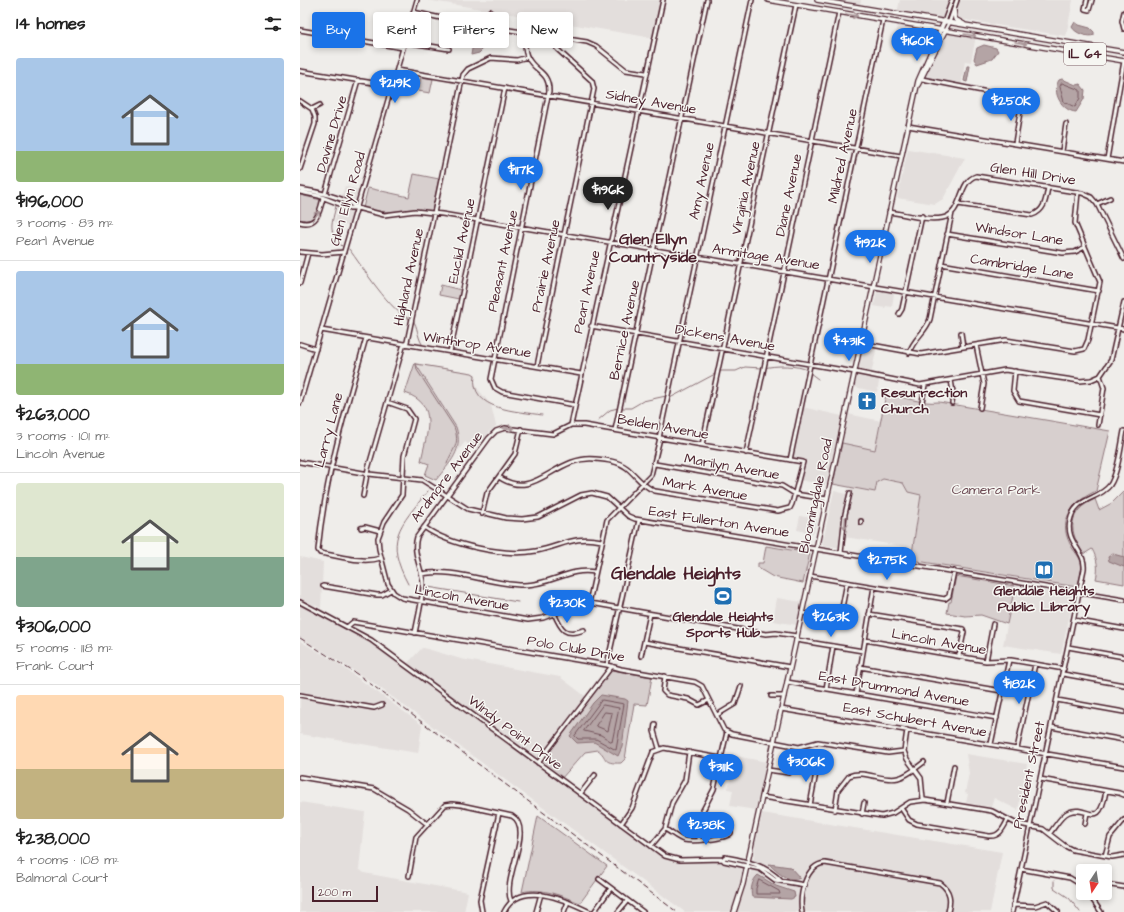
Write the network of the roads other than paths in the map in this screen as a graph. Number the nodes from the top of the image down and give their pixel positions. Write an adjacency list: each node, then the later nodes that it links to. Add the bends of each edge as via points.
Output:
1 (417, 0): 13 (street, Glen Ellyn Road)
2 (662, 0): 37 (street, Pearl Avenue)
3 (707, 0): 50 (street, Bernice Avenue)
4 (752, 0): 52 (street, Amy Avenue)
5 (771, 0): 11 (main road, IL 64)
6 (817, 0): 17 (main road, IL 64)
7 (952, 0): 17 (street, Bloomingdale Road)
8 (957, 0): 12 (street, Bloomingdale Road)
9 (1087, 0): 10 (street, via 1085,9 1090,10)
10 (1092, 0)
11 (796, 5): 14 (main road, IL 64); 54 (street, Virginia Avenue)
12 (954, 10): 18 (street, Bloomingdale Road); 20 (main road, via 957,21)
13 (413, 12)
14 (839, 12): 16 (main road, IL 64, one-way to 16); 55 (street, Diane Avenue)
15 (1124, 12): 21 (street)
16 (883, 20): 19 (main road, IL 64); 57 (street, Mildred Avenue)
17 (944, 22): 18 (main road, IL 64); 23 (main road, Bloomingdale Road)
18 (949, 23): 20 (main road, IL 64); 23 (main road, Bloomingdale Road)
19 (922, 27): 23 (main road, IL 64); 26 (main road, via 933,34)
20 (972, 27): 32 (main road, IL 64)
21 (1124, 29)
22 (300, 30): 25 (street)
23 (943, 30): 26 (main road, Bloomingdale Road); 34 (main road, IL 64, one-way to 34); 39 (main road, Bloomingdale Road)
24 (573, 40): 37 (street, via 591,43 626,70)
25 (373, 43)
26 (934, 43): 41 (main road, Bloomingdale Road)
27 (431, 46): 31 (street)
28 (403, 48): 36 (street, Glen Ellyn Road)
29 (525, 48): 33 (street)
30 (557, 48): 46 (street, Prairie Avenue, via 592,81)
31 (449, 49)
32 (1124, 52)
33 (527, 58): 40 (street, via 488,59 468,69); 44 (street, Pleasant Avenue, via 545,75)
34 (1124, 61): 60 (street)
35 (300, 70): 38 (street)
36 (397, 70): 40 (street, Sidney Avenue); 42 (street, Glen Ellyn Road)
37 (646, 73): 49 (street, Pearl Avenue)
38 (358, 80): 42 (street); 67 (street, Davine Drive)
39 (922, 80): 41 (main road, Bloomingdale Road); 56 (street, via 1013,95 1020,100 1021,106)
40 (462, 81): 43 (street, Sidney Avenue); 73 (street, Highland Avenue)
41 (918, 85): 53 (main road, Bloomingdale Road)
42 (392, 86): 71 (street, Glen Ellyn Road)
43 (505, 88): 44 (street, Sidney Avenue); 76 (street, Euclid Avenue)
44 (548, 96): 46 (street, Sidney Avenue); 78 (street, Pleasant Avenue)
45 (300, 101): 48 (street)
46 (592, 103): 49 (street, Sidney Avenue); 79 (street, Prairie Avenue)
47 (320, 105): 48 (street)
48 (312, 109): 62 (street, via 314,124)
49 (637, 111): 50 (street, Sidney Avenue); 81 (street, Pearl Avenue)
50 (682, 118): 52 (street, Sidney Avenue); 83 (street, Bernice Avenue)
51 (1066, 124): 58 (street)
52 (725, 126): 54 (street, Sidney Avenue); 88 (street, Amy Avenue)
53 (908, 126): 56 (street); 59 (main road, Bloomingdale Road)
54 (769, 134): 55 (street, Sidney Avenue); 90 (street, Virginia Avenue)
55 (812, 141): 57 (street, Sidney Avenue); 92 (street, Diane Avenue)
56 (1015, 143): 58 (street)
57 (856, 149): 59 (street, Sidney Avenue); 93 (street, Mildred Avenue)
58 (1062, 151): 60 (street)
59 (901, 156): 72 (main road, Bloomingdale Road)
60 (1107, 159): 61 (street)
61 (1124, 162)
62 (300, 169)
63 (1048, 187): 66 (street, Glen Hill Drive); 69 (street, Glen Hill Drive, via 975,177 966,184); 69 (street, via 1043,207 1032,215)
64 (300, 189): 67 (street, Armitage Avenue)
65 (300, 192): 67 (street, Armitage Avenue)
66 (1078, 192): 70 (street, Glen Hill Drive, via 1089,196); 82 (street, via 1075,223)
67 (324, 196): 71 (street, Armitage Avenue, via 353,204); 77 (street, Davine Drive, one-way to 67, via 310,222 317,218)
68 (1110, 198): 70 (street)
69 (958, 204): 74 (street, Glen Hill Drive)
70 (1097, 204): 86 (street)
71 (357, 208): 73 (street, Armitage Avenue, via 384,215 414,211); 85 (street, Glen Ellyn Road)
72 (889, 212): 75 (street); 95 (main road, Bloomingdale Road)
73 (434, 213): 76 (street, Armitage Avenue); 112 (street, Highland Avenue)
74 (952, 213): 75 (street, via 944,218); 80 (street)
75 (922, 216): 97 (street)
76 (477, 220): 78 (street, Armitage Avenue); 117 (street, Euclid Avenue)
77 (300, 222)
78 (521, 228): 79 (street, Armitage Avenue); 120 (street, Pleasant Avenue)
79 (564, 234): 81 (street, Armitage Avenue); 122 (street, Prairie Avenue)
80 (947, 234): 82 (street, Windsor Lane, via 1064,253); 91 (street)
81 (609, 242): 83 (street, Armitage Avenue); 102 (street, Pearl Avenue)
82 (1085, 247): 96 (street, via 1099,275)
83 (654, 250): 88 (street, Armitage Avenue); 107 (street, Bernice Avenue)
84 (300, 252): 87 (street)
85 (344, 252): 87 (street); 105 (street, Glen Ellyn Road)
86 (1123, 252): 89 (street)
87 (308, 253): 94 (street)
88 (697, 257): 90 (street, Armitage Avenue); 109 (street, Amy Avenue)
89 (1124, 259)
90 (741, 264): 92 (street, Armitage Avenue); 116 (street, Virginia Avenue)
91 (941, 264): 96 (street, Cambridge Lane); 98 (street)
92 (784, 271): 93 (street, Armitage Avenue); 119 (street, Diane Avenue)
93 (828, 279): 95 (street, Armitage Avenue); 121 (street, Mildred Avenue)
94 (300, 282)
95 (873, 287): 97 (street, Armitage Avenue); 110 (main road, Bloomingdale Road)
96 (1099, 291): 101 (street)
97 (905, 292): 98 (street, Armitage Avenue); 100 (street)
98 (934, 297): 101 (street, Armitage Avenue); 118 (street, via 929,322)
99 (1124, 302): 103 (street)
100 (899, 314)
101 (1092, 323): 103 (street, Armitage Avenue); 113 (street, via 1087,345 1081,350 1073,351 1013,341)
102 (591, 326): 107 (street, Dickens Avenue); 125 (street, Pearl Avenue)
103 (1118, 328): 104 (street, Armitage Avenue); 127 (street, via 1110,364)
104 (1124, 329)
105 (321, 330): 108 (street, Winthrop Avenue); 115 (street, Glen Ellyn Road)
106 (961, 333): 114 (street)
107 (636, 334): 109 (street, Dickens Avenue); 140 (street, Bernice Avenue)
108 (366, 338): 112 (street, Winthrop Avenue); 148 (street, Larry Lane)
109 (679, 342): 116 (street, Dickens Avenue); 142 (street, Amy Avenue)
110 (861, 343): 118 (street); 124 (main road, Bloomingdale Road)
111 (300, 344): 115 (street)
112 (405, 344): 117 (street, Winthrop Avenue); 130 (street, Highland Avenue)
113 (976, 344): 114 (street); 126 (street)
114 (963, 347): 118 (street, via 923,354)
115 (316, 349): 132 (street, Glen Ellyn Road)
116 (723, 349): 119 (street, Dickens Avenue); 143 (street, Virginia Avenue)
117 (450, 352): 120 (street, Winthrop Avenue)
118 (909, 352)
119 (766, 356): 121 (street, Dickens Avenue); 144 (street, Diane Avenue)
120 (494, 359): 122 (street, Winthrop Avenue); 134 (street, Pleasant Avenue, via 491,379 492,385 498,391)
121 (810, 364): 124 (street, Dickens Avenue); 145 (street, Mildred Avenue)
122 (537, 366): 125 (street, Winthrop Avenue)
123 (1015, 371): 126 (street, via 1001,370); 127 (street, via 1080,381); 136 (street, via 1012,389 1019,401)
124 (854, 372): 129 (street, Dickens Avenue); 157 (main road, Bloomingdale Road)
125 (581, 374): 134 (street, Pearl Avenue)
126 (982, 374): 128 (street); 135 (street, via 984,388)
127 (1100, 376): 136 (street, via 1104,388)
128 (950, 380): 129 (street); 133 (street)
129 (925, 385): 131 (street)
130 (387, 402): 149 (street, Highland Avenue); 151 (street, via 407,409 414,419 404,456)
131 (922, 402)
132 (300, 403)
133 (952, 403)
134 (575, 405): 137 (street, Pearl Avenue)
135 (980, 408)
136 (1100, 415): 138 (street)
137 (571, 425): 139 (street, Belden Avenue, via 553,434); 140 (street, Belden Avenue)
138 (1098, 425)
139 (521, 429): 150 (street, via 515,454); 155 (street, Ardmore Avenue, one-way to 139, via 496,431 505,428)
140 (615, 430): 142 (street, Belden Avenue)
141 (1124, 431): 176 (street, President Street, via 1112,481 1104,490 1080,503 1070,520 1070,537 1085,565)
142 (660, 438): 143 (street, Belden Avenue); 147 (street, Amy Avenue)
143 (702, 445): 144 (street, Belden Avenue)
144 (746, 453): 145 (street, Belden Avenue)
145 (790, 460): 154 (street, Belden Avenue, via 803,462)
146 (300, 462): 148 (street, East Fullerton Avenue)
147 (655, 464): 152 (street, Amy Avenue, via 651,475); 154 (street, Marilyn Avenue, via 782,486)
148 (330, 467): 149 (street, East Fullerton Avenue); 167 (street, Larry Lane, via 318,550 320,553 364,560)
149 (367, 474): 151 (street, East Fullerton Avenue); 156 (street, Highland Avenue)
150 (499, 477): 152 (street, Mark Avenue, via 512,485 526,485 572,461 594,459 622,465); 159 (street, via 487,493)
151 (403, 478): 155 (street, East Fullerton Avenue, via 426,481); 163 (street, via 401,498)
152 (643, 483): 154 (street, Mark Avenue, via 655,491 774,512 790,508); 158 (street, Amy Avenue)
153 (850, 493): 166 (street, one-way to 166)
154 (795, 494): 157 (street, Marilyn Avenue)
155 (448, 495): 159 (street, East Fullerton Avenue, via 464,507); 162 (street, Ardmore Avenue)
156 (363, 496)
157 (827, 499): 165 (main road, Bloomingdale Road)
158 (618, 507): 159 (street, East Fullerton Avenue, via 604,495 592,493 581,495 541,516 514,519); 160 (street, East Fullerton Avenue, via 628,516); 164 (street, Amy Avenue, via 607,520)
159 (482, 514)
160 (639, 520): 165 (street, East Fullerton Avenue); 181 (street)
161 (361, 528): 163 (street, via 365,526)
162 (424, 528): 164 (street, via 452,542 508,552 536,551 576,539); 170 (street, Ardmore Avenue, via 418,534 415,546)
163 (380, 530): 167 (street, via 378,542)
164 (602, 541): 169 (street, Amy Avenue)
165 (816, 549): 166 (street, East Fullerton Avenue); 171 (main road, Bloomingdale Road)
166 (841, 553): 168 (street, East Fullerton Avenue)
167 (381, 558): 175 (street)
168 (954, 571): 174 (street, via 948,598); 176 (street, East Fullerton Avenue)
169 (595, 572): 170 (street, via 577,570 546,582 524,585 436,571); 180 (street, Amy Avenue)
170 (421, 574): 179 (street, Ardmore Avenue, via 423,588)
171 (810, 576): 172 (street); 183 (main road, Bloomingdale Road)
172 (847, 582): 174 (street); 183 (street, via 840,618)
173 (323, 586): 175 (street, via 377,595)
174 (874, 587): 185 (street)
175 (391, 590): 179 (street, Lincoln Avenue, via 405,600)
176 (1080, 592): 177 (street, East Fullerton Avenue); 186 (street, President Street)
177 (1124, 600)
178 (300, 602): 188 (street, Windy Point Drive)
179 (420, 602): 182 (street, Lincoln Avenue, via 524,620 539,619); 191 (street, Ardmore Avenue)
180 (589, 603): 181 (street, Lincoln Avenue); 182 (street, Lincoln Avenue, via 583,602)
181 (619, 609): 184 (street, Lincoln Avenue); 203 (street)
182 (554, 613): 190 (street, via 560,628 566,632)
183 (802, 613): 192 (main road, Bloomingdale Road)
184 (650, 614): 192 (street, Lincoln Avenue); 194 (street)
185 (869, 614): 193 (street); 199 (street, via 963,630)
186 (1074, 620): 189 (street); 196 (street, President Street)
187 (993, 624): 202 (street)
188 (347, 627): 191 (street, Polo Club Drive, via 353,622); 241 (street, Windy Point Drive, via 390,654)
189 (1124, 629)
190 (584, 630)
191 (415, 633): 203 (street, Polo Club Drive)
192 (797, 638): 195 (street, Lincoln Avenue); 206 (main road, Bloomingdale Road)
193 (865, 640): 197 (street); 199 (street, Lincoln Avenue)
194 (644, 642): 198 (street); 206 (street)
195 (833, 646): 197 (street, Lincoln Avenue); 214 (street)
196 (1068, 647): 200 (street); 208 (street, President Street)
197 (863, 651): 207 (street)
198 (641, 656)
199 (959, 656): 202 (street, Lincoln Avenue)
200 (1124, 657)
201 (1009, 660): 202 (street, Lincoln Avenue); 204 (street, Lincoln Avenue); 215 (street)
202 (986, 661)
203 (607, 664): 205 (street, Polo Club Drive)
204 (1035, 664): 208 (street, Lincoln Avenue); 235 (street)
205 (612, 666): 210 (street, Polo Club Drive); 241 (street)
206 (790, 667): 211 (main road, Bloomingdale Road)
207 (860, 667): 215 (street); 216 (street)
208 (1064, 669): 209 (street, President Street)
209 (1062, 674): 212 (street); 221 (street, President Street)
210 (665, 676): 220 (street, Polo Club Drive, via 699,684); 220 (street, via 663,691 667,695 688,699 699,705)
211 (787, 682): 214 (street, East Drummond Avenue); 219 (main road, Bloomingdale Road)
212 (1124, 685)
213 (741, 686): 225 (street, via 735,704)
214 (826, 689): 216 (street, East Drummond Avenue)
215 (1002, 691): 226 (street)
216 (856, 694): 226 (street, East Drummond Avenue)
217 (300, 695): 222 (street, via 374,708)
218 (771, 696): 219 (street)
219 (784, 696): 223 (main road, Bloomingdale Road)
220 (709, 700): 225 (street, Polo Club Drive)
221 (1057, 700): 224 (street); 228 (street, President Street)
222 (382, 705)
223 (781, 709): 229 (street, East Schubert Avenue); 232 (main road, Bloomingdale Road)
224 (1124, 712)
225 (717, 715): 230 (street, Polo Club Drive)
226 (997, 718): 233 (street)
227 (655, 724): 234 (street, via 654,731)
228 (1051, 727): 231 (street); 238 (street, President Street)
229 (907, 730): 233 (street, East Schubert Avenue); 236 (street)
230 (727, 732): 232 (street); 239 (street)
231 (1124, 740)
232 (774, 742): 236 (street, via 798,747 818,742 888,753); 245 (main road, Bloomingdale Road)
233 (991, 744): 235 (street, East Schubert Avenue)
234 (659, 748): 237 (street); 268 (street, via 652,754 632,808)
235 (1017, 749): 238 (street, East Schubert Avenue)
236 (904, 751): 244 (street)
237 (690, 752): 239 (street); 271 (street, via 684,780 672,803)
238 (1045, 754): 243 (street, East Schubert Avenue); 250 (street, President Street)
239 (720, 758): 273 (street, via 714,789 699,818)
240 (924, 762): 244 (street)
241 (538, 763): 252 (street, Windy Point Drive)
242 (954, 766): 257 (street)
243 (1124, 768)
244 (914, 769): 255 (street, via 921,778); 260 (street, via 896,779 858,774 849,776 838,790)
245 (768, 770): 247 (street); 254 (main road, Bloomingdale Road)
246 (819, 770): 258 (street, via 816,773)
247 (789, 773)
248 (595, 775): 252 (street)
249 (300, 777): 267 (street, via 374,789 408,809)
250 (1040, 779): 251 (street); 270 (street, President Street)
251 (1106, 790): 253 (street); 262 (street, via 1102,808 1095,813)
252 (580, 794): 268 (street, Windy Point Drive)
253 (1124, 795)
254 (762, 797): 258 (street); 277 (main road, Bloomingdale Road)
255 (923, 799): 257 (street); 259 (street, via 910,802)
256 (864, 803): 263 (street)
257 (947, 803): 264 (street, via 992,811)
258 (810, 805): 260 (street)
259 (901, 808): 263 (street, via 882,816); 264 (street, via 909,820 917,824 989,836 997,836)
260 (835, 810): 263 (street)
261 (499, 813): 267 (street, via 450,804 441,808); 288 (street, via 516,818 521,828 508,889); 292 (street, via 480,900)
262 (1088, 813): 269 (street); 272 (street, via 1068,812)
263 (862, 814)
264 (1008, 819): 270 (street)
265 (1124, 820): 276 (street, via 1110,837)
266 (731, 823): 273 (street, via 732,830 729,835)
267 (427, 824): 279 (street, via 415,840)
268 (621, 824): 274 (street, Windy Point Drive)
269 (1085, 824)
270 (1030, 826): 272 (street, via 1043,828); 278 (street, President Street)
271 (665, 829): 273 (street, via 682,840); 274 (street)
272 (1050, 833): 276 (street, via 1071,849)
273 (699, 840)
274 (651, 846): 277 (street, Windy Point Drive, via 676,860 723,859)
275 (1124, 855): 276 (street)
276 (1105, 856)
277 (748, 864): 282 (street, Windy Point Drive, via 775,880); 300 (main road, Bloomingdale Road)
278 (1021, 869): 281 (street, via 1070,878); 291 (street, President Street)
279 (409, 876)
280 (599, 879): 285 (street)
281 (1076, 882)
282 (805, 885): 301 (street); 302 (street, via 811,869 825,863 936,882 948,891)
283 (1112, 885): 284 (street)
284 (1124, 887)
285 (611, 888): 289 (street); 297 (street)
286 (541, 894): 288 (street, via 524,895); 290 (street); 294 (street)
287 (1093, 900): 305 (street)
288 (511, 901): 293 (street)
289 (627, 901): 298 (street); 299 (street)
290 (568, 902): 295 (street); 296 (street)
291 (1013, 905): 303 (street, President Street); 304 (street, via 1035,906 1048,902)
292 (482, 912)
293 (504, 912)
294 (536, 912)
295 (564, 912)
296 (590, 912)
297 (594, 912)
298 (618, 912)
299 (643, 912)
300 (734, 912)
301 (802, 912)
302 (948, 912)
303 (1012, 912)
304 (1058, 912)
305 (1101, 912)

